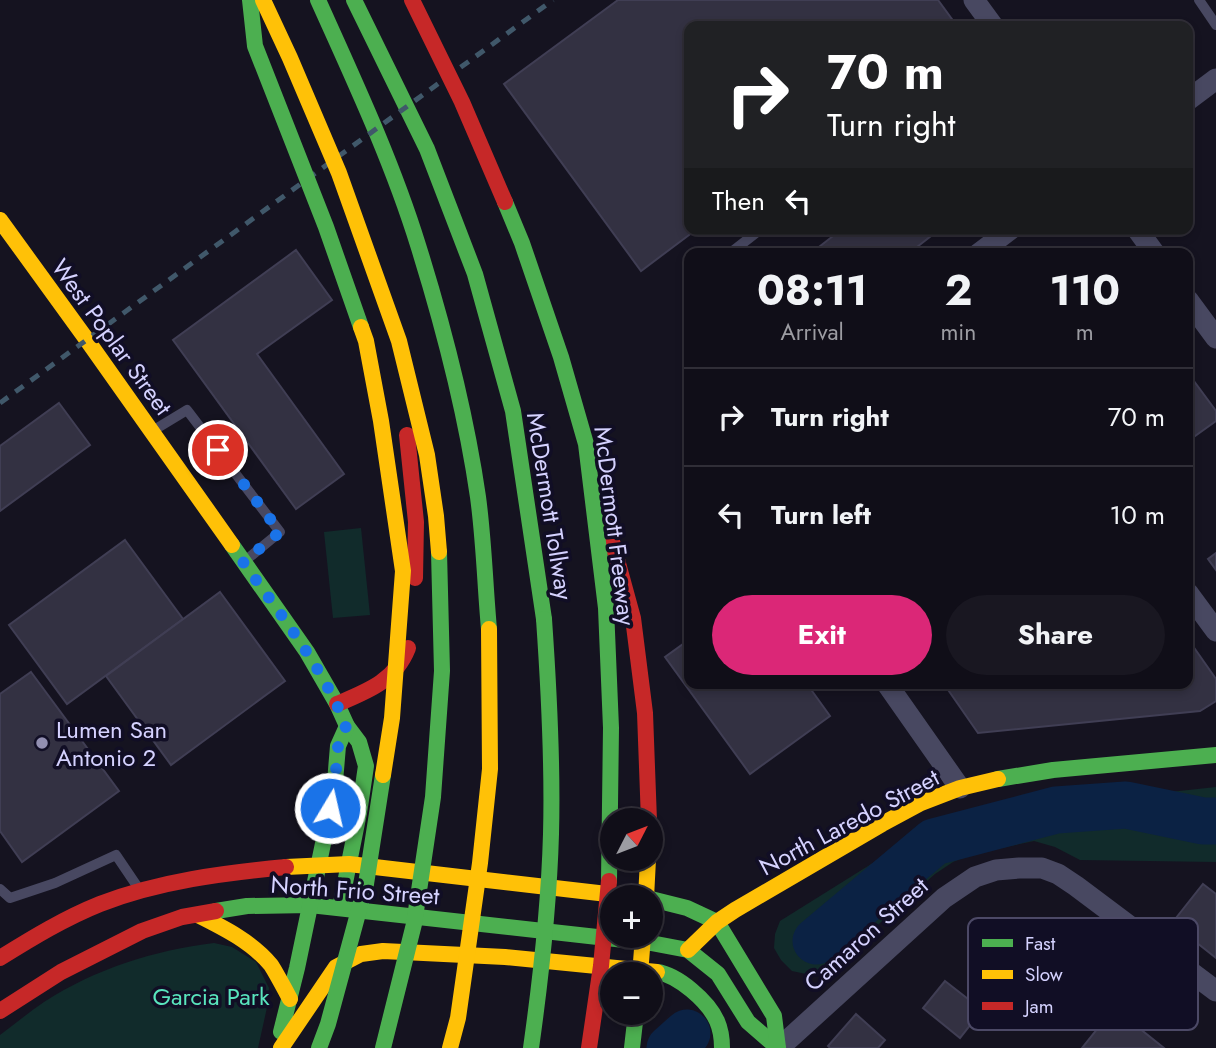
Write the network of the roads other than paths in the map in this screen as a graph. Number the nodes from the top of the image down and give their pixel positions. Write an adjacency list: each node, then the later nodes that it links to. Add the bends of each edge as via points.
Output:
1 (250, 0): 52 (main road, bridge, via 255,46 366,341 403,571 392,718 366,884)
2 (263, 0): 53 (main road, bridge, via 339,173 399,341 427,455 436,516 442,671 433,797 414,924)
3 (275, 0): 28 (main road, via 368,236 400,369 416,522 414,626 405,659 381,684)
4 (318, 0): 54 (main road, bridge, via 362,96 418,244 462,409 478,498 489,629 490,769 477,889)
5 (354, 0): 14 (main road, McDermott Tollway)
6 (370, 0): 14 (main road)
7 (412, 0): 23 (main road, McDermott Freeway, bridge, via 513,221)
8 (974, 0): 10 (street)
9 (1199, 0): 11 (lane)
10 (989, 21)
11 (1216, 25)
12 (1216, 79): 13 (street)
13 (1193, 96)
14 (408, 110): 55 (main road, McDermott Tollway, bridge, via 475,274 513,411 544,620 552,736 552,837)
15 (0, 220): 22 (main road, West Poplar Street, via 10,240)
16 (753, 235): 18 (lane)
17 (1003, 235): 19 (street)
18 (737, 248)
19 (986, 248)
20 (1193, 307): 21 (street)
21 (1216, 338)
22 (151, 431): 24 (main road, West Poplar Street); 24 (lane, via 187,410 280,532)
23 (586, 444): 32 (main road, bridge, via 633,618 645,713); 56 (main road, McDermott Freeway, bridge, via 606,608 611,728 609,894)
24 (243, 562): 28 (main road, West Poplar Street, via 307,652)
25 (1193, 600): 26 (street)
26 (1216, 631)
27 (891, 689): 31 (street)
28 (337, 704): 29 (main road, West Poplar Street)
29 (346, 726): 33 (main road, via 338,747); 34 (main road, West Poplar Street, via 359,742 366,766)
30 (1216, 755): 31 (main road, North Laredo Street, via 1053,770)
31 (960, 788): 43 (main road, North Laredo Street, via 882,824)
32 (649, 808)
33 (319, 863): 34 (main road, North Frio Street); 36 (main road, North Frio Street, via 221,875); 39 (main road)
34 (349, 864): 37 (main road, North Frio Street); 40 (main road, West Poplar Street)
35 (0, 889): 36 (lane, via 10,898 116,855)
36 (141, 892): 45 (main road, North Frio Street, via 80,912)
37 (600, 893)
38 (663, 902): 43 (main road)
39 (310, 905): 40 (main road, North Frio Street); 41 (main road, North Frio Street, via 247,906); 48 (main road)
40 (340, 908): 44 (main road, North Frio Street)
41 (198, 915): 48 (main road, via 256,950 268,961); 49 (main road, North Frio Street, via 142,931 61,972)
42 (1119, 918): 59 (street, Camaron Street, via 1058,874 1042,868 996,870 975,877 944,898)
43 (717, 922): 44 (main road, North Laredo Street); 59 (main road, via 774,1016)
44 (688, 950): 59 (main road, via 718,974 748,1022)
45 (0, 958)
46 (1198, 978): 47 (street, Camaron Street)
47 (1216, 991)
48 (290, 999): 51 (main road)
49 (0, 1011)
50 (635, 1025): 57 (main road)
51 (279, 1048): 58 (main road, via 336,967 360,954 383,951 505,957 663,973 680,981 705,1004 716,1020)
52 (319, 1048)
53 (383, 1048)
54 (450, 1048)
55 (531, 1048)
56 (589, 1048)
57 (632, 1048)
58 (722, 1048)
59 (778, 1048)

